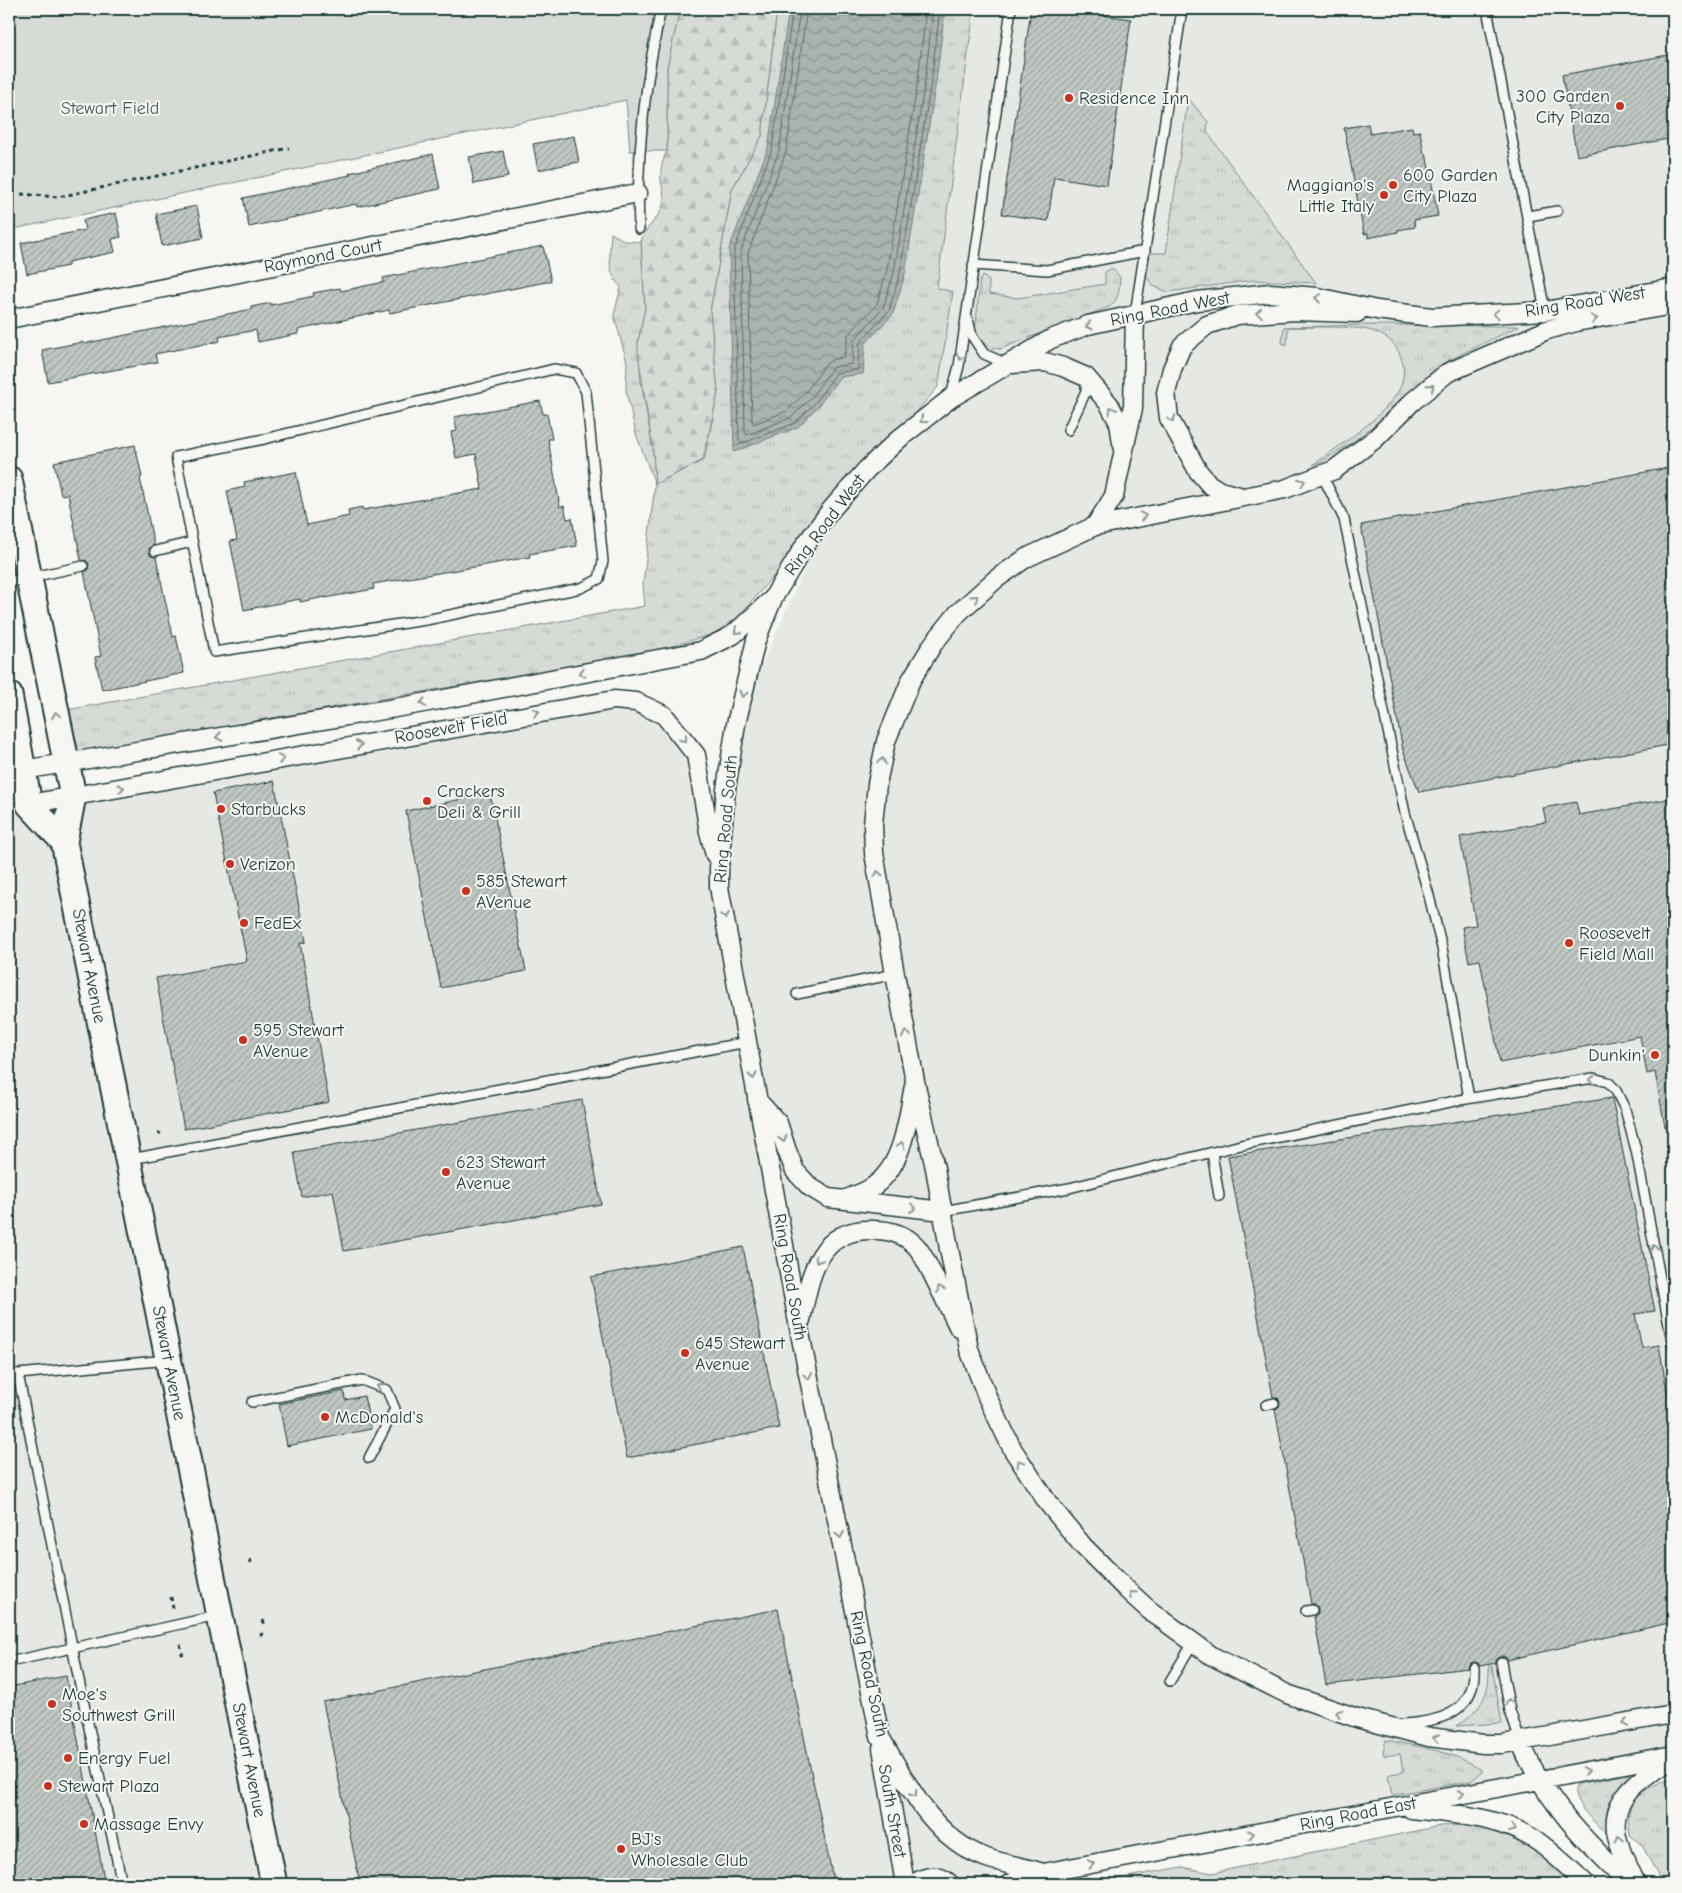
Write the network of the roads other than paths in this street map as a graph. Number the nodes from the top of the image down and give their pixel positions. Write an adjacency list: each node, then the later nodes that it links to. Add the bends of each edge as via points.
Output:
1 (661, 9): 5 (lane, via 642,120)
2 (1011, 9): 10 (lane)
3 (1182, 9): 9 (lane)
4 (1487, 9): 7 (lane)
5 (638, 193): 8 (lane); 17 (street, Raymond Court)
6 (1556, 211): 7 (lane)
7 (1528, 216): 14 (lane)
8 (639, 229)
9 (1144, 251): 10 (lane, via 1047,270); 16 (lane)
10 (973, 265): 15 (lane)
11 (1673, 288): 14 (street, Ring Road West)
12 (1673, 305): 23 (street, Ring Road West, one-way to 12, via 1334,470 1375,439 1447,373 1547,330)
13 (1378, 310): 14 (street, Ring Road West, one-way to 13, via 1432,317); 16 (street, Ring Road West, one-way to 16, via 1317,297 1270,293 1197,301); 25 (street, one-way to 25, via 1237,315 1207,325 1182,346 1166,393 1169,418 1198,471 1209,484 1220,491)
14 (1545, 311)
15 (966, 314): 18 (lane, via 972,336 984,354); 20 (lane, one-way to 20)
16 (1135, 314): 18 (street, Ring Road West, one-way to 18, via 1051,339); 22 (street, via 1133,408)
17 (9, 319)
18 (1008, 364): 19 (street, via 1045,362); 20 (street, Ring Road West)
19 (1086, 377): 21 (lane, via 1086,390); 22 (street, one-way to 19, via 1119,422 1109,404)
20 (951, 398): 31 (street, Ring Road West, one-way to 31, via 866,469 805,545)
21 (1068, 430)
22 (1124, 456): 26 (street, via 1114,496)
23 (1322, 474): 25 (street, Ring Road West, one-way to 23, via 1284,489); 43 (lane, via 1344,519 1405,813 1442,948)
24 (9, 479): 30 (main road, Stewart Avenue)
25 (1243, 497): 26 (street, Ring Road West, one-way to 25)
26 (1095, 526): 39 (street, one-way to 26, via 874,853 873,824 886,741 911,680 958,613 996,579 1026,558)
27 (192, 542): 27 (lane, via 214,652 426,620 581,588 599,578 603,562 586,392 576,373 554,370 264,439 176,456); 28 (lane)
28 (155, 550)
29 (83, 566): 30 (lane)
30 (19, 580): 33 (main road, Stewart Avenue, one-way to 30)
31 (773, 598): 33 (street, Roosevelt Field, one-way to 33, via 733,635 701,651 407,706); 38 (street, Ring Road South, one-way to 38, via 756,640 736,724)
32 (9, 695): 34 (main road)
33 (66, 762): 34 (street, Roosevelt Field); 35 (main road, Stewart Avenue)
34 (24, 770): 36 (main road)
35 (73, 796): 36 (street, Roosevelt Field); 37 (main road, Stewart Avenue); 38 (street, Roosevelt Field, one-way to 38, via 592,702 636,702 664,715 696,755)
36 (30, 804): 37 (main road)
37 (64, 842): 46 (main road, Stewart Avenue)
38 (718, 868): 41 (street, Ring Road South, one-way to 41)
39 (895, 974): 40 (lane); 42 (street, one-way to 39)
40 (797, 994)
41 (747, 1042): 44 (street, Ring Road South, one-way to 44); 46 (lane)
42 (915, 1081): 48 (street, one-way to 42, via 871,1188 893,1166); 49 (street)
43 (1469, 1098): 45 (lane); 51 (lane, one-way to 43, via 1636,1150 1625,1109 1615,1089 1608,1082 1593,1078)
44 (757, 1100): 48 (street, one-way to 48, via 778,1123 796,1171 810,1188 828,1198); 50 (street, Ring Road South)
45 (1212, 1153): 47 (lane); 49 (lane, via 1069,1188)
46 (128, 1159): 53 (main road, Stewart Avenue)
47 (1219, 1196)
48 (843, 1200): 49 (street, one-way to 49)
49 (942, 1211): 52 (street)
50 (799, 1328): 52 (street, one-way to 50, via 920,1252 908,1239 885,1230 856,1231 827,1247 814,1265); 66 (street, Ring Road South, one-way to 66)
51 (1673, 1348)
52 (969, 1349): 58 (street, one-way to 52, via 1105,1569 1048,1503 1026,1472 999,1423)
53 (168, 1360): 54 (lane); 57 (main road, Stewart Avenue)
54 (13, 1374): 59 (lane)
55 (252, 1402): 56 (lane, one-way to 55, via 395,1409 387,1390 362,1380)
56 (369, 1458)
57 (220, 1615): 59 (lane); 73 (main road, Stewart Avenue)
58 (1193, 1644): 63 (lane); 65 (street, one-way to 58, via 1335,1712 1287,1694)
59 (72, 1649): 60 (lane); 72 (lane)
60 (9, 1662)
61 (1501, 1662): 67 (lane, one-way to 61, via 1510,1711)
62 (1474, 1668): 65 (lane, via 1469,1694 1457,1710 1421,1723)
63 (1170, 1681)
64 (1673, 1714): 67 (street, one-way to 67)
65 (1386, 1725): 67 (street, one-way to 65, via 1466,1743)
66 (880, 1737): 71 (street, Ring Road South, one-way to 71, via 932,1821 984,1857); 74 (street, South Street)
67 (1520, 1741): 69 (street)
68 (1673, 1757): 69 (street, Ring Road East, one-way to 68); 80 (street, one-way to 68, via 1617,1836 1618,1812 1625,1796 1637,1782)
69 (1538, 1779): 70 (street, Ring Road East, one-way to 69); 79 (street, via 1579,1834)
70 (1396, 1807): 71 (street, Ring Road East, one-way to 70); 78 (street, one-way to 78, via 1470,1816 1523,1833 1549,1850)
71 (1044, 1872): 77 (street)
72 (122, 1884)
73 (274, 1884)
74 (905, 1884)
75 (914, 1884): 76 (street, South Street, via 934,1877)
76 (950, 1884)
77 (1009, 1884)
78 (1586, 1884)
79 (1630, 1884)
80 (1636, 1884)

